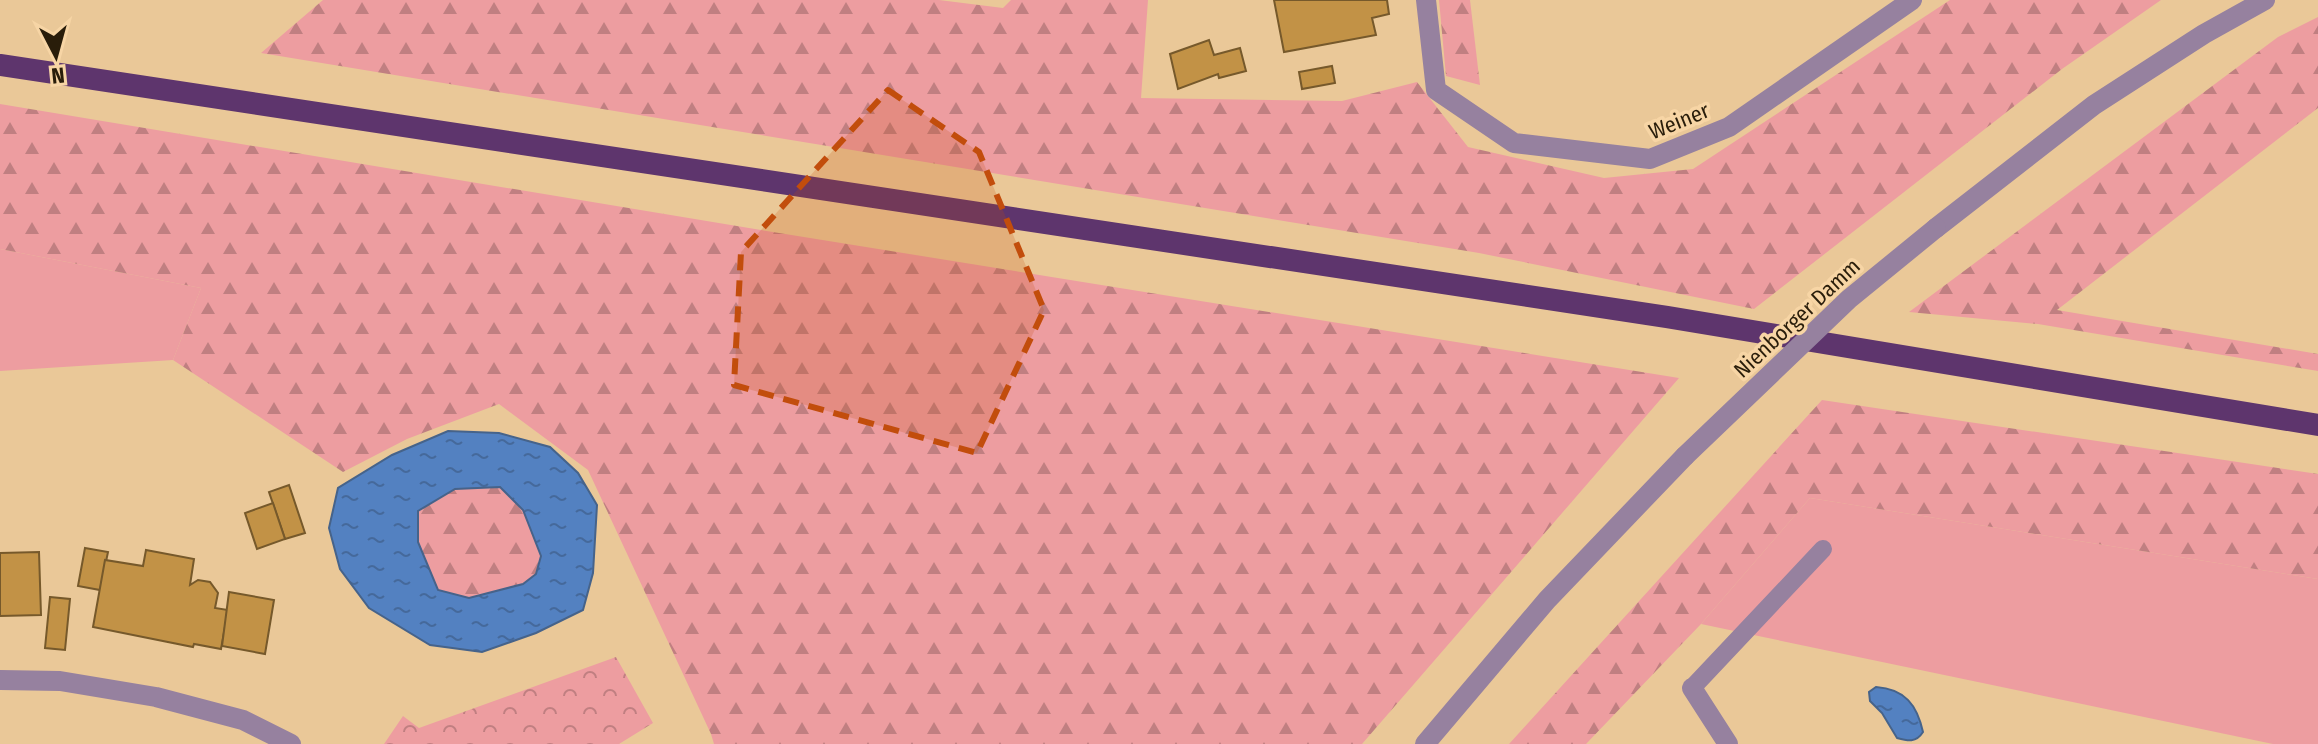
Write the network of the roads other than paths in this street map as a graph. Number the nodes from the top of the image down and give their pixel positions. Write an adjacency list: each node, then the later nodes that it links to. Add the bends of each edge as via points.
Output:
1 (1426, 0): 2 (street, Weiner, via 1436,90 1514,143 1650,159 1729,127)
2 (1912, 0)
3 (2265, 0): 10 (street, Nienborger Damm, bridge, via 2094,105 1849,299 1685,456 1547,600)
4 (0, 65): 5 (highway, via 1667,317)
5 (2318, 425)
6 (1823, 549): 8 (lane)
7 (0, 680): 9 (street, via 60,681 156,697 243,720)
8 (1692, 688): 11 (street)
9 (291, 744)
10 (1425, 744)
11 (1728, 744)

